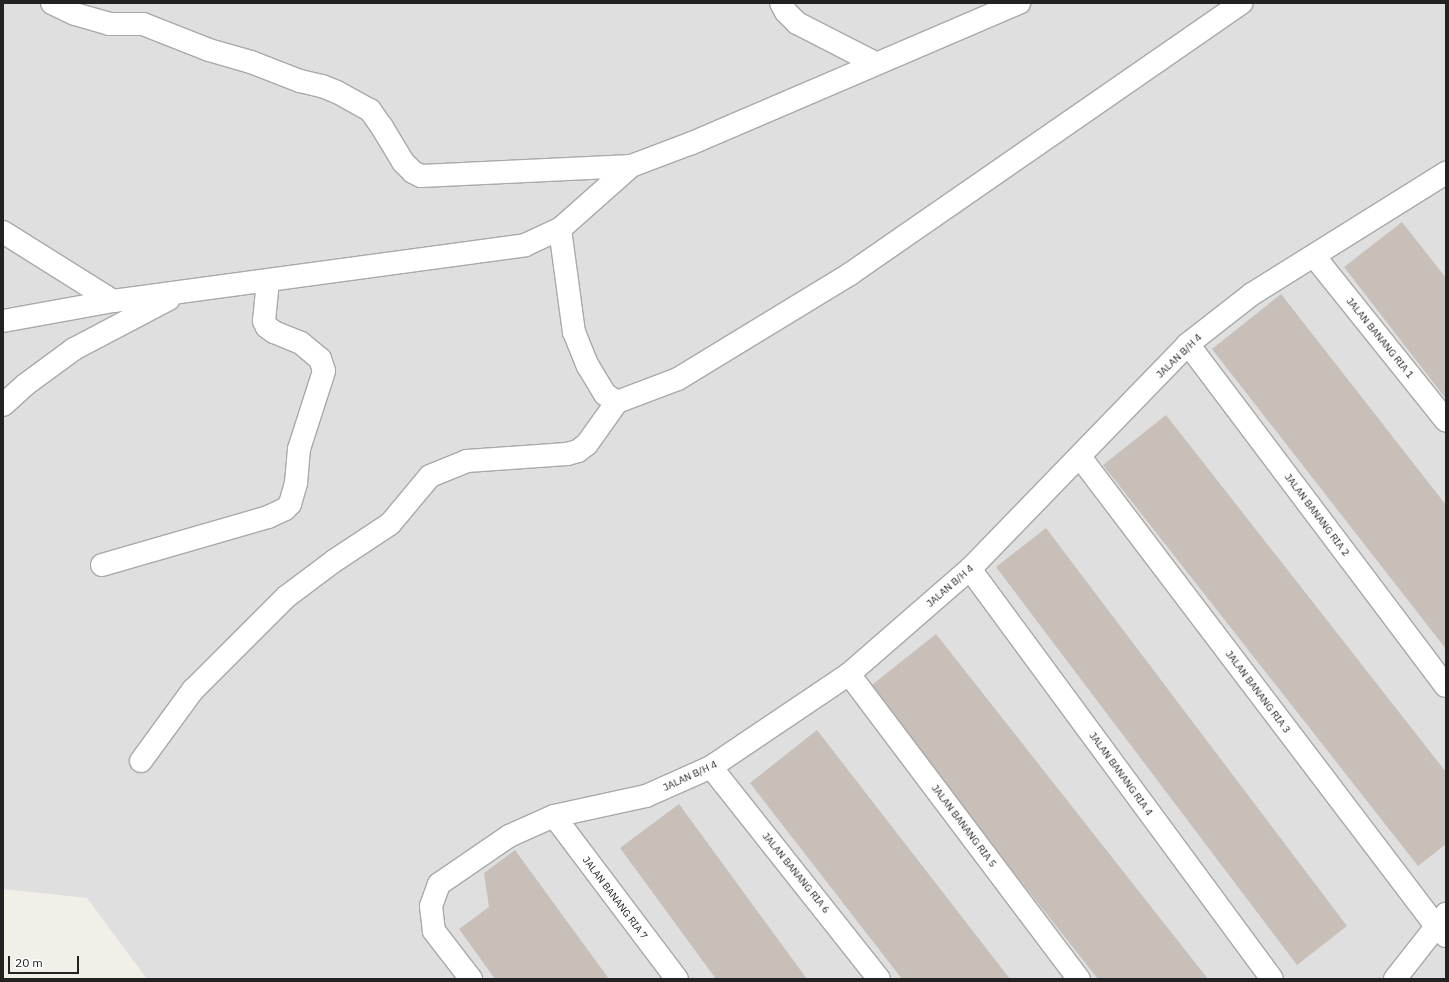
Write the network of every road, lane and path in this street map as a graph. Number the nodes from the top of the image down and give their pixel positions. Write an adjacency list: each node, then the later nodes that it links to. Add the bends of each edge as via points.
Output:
1 (52, 3): 6 (street, via 75,14 109,24 143,24 209,50 337,92 370,110 403,162 421,176)
2 (781, 3): 5 (street, via 797,23)
3 (1020, 3): 5 (street)
4 (1241, 3): 16 (street, via 850,274 678,379)
5 (876, 64): 6 (street, via 692,143)
6 (631, 166): 8 (street)
7 (1446, 173): 10 (street, JALAN B/H 4)
8 (560, 228): 11 (street, via 525,245); 16 (street, via 574,332 588,366 605,394)
9 (3, 232): 13 (street)
10 (1314, 256): 15 (street, JALAN B/H 4, via 1252,294); 18 (street, JALAN BANANG RIA 1)
11 (268, 281): 12 (street); 20 (street, via 264,321 267,328 301,344 320,359 324,370 299,449 296,483 290,504 268,517)
12 (181, 293): 13 (street); 17 (street, via 74,349 25,385)
13 (113, 300): 14 (street)
14 (3, 321)
15 (1188, 344): 19 (street, JALAN B/H 4); 23 (street, JALAN BANANG RIA 2)
16 (617, 402): 24 (street, via 587,444 578,451 567,454 467,461 430,476 390,524 286,597 193,690)
17 (3, 405)
18 (1446, 421)
19 (1080, 457): 21 (street, JALAN B/H 4); 27 (street, JALAN BANANG RIA 3)
20 (102, 565)
21 (970, 569): 22 (street, JALAN B/H 4); 32 (street, JALAN BANANG RIA 4)
22 (849, 674): 25 (street, JALAN B/H 4); 31 (street, JALAN BANANG RIA 5)
23 (1446, 686)
24 (141, 761)
25 (711, 767): 26 (street, JALAN B/H 4, via 646,796); 30 (street, JALAN BANANG RIA 6)
26 (554, 816): 28 (street, JALAN B/H 4, via 509,836 439,884 431,906 434,931); 29 (street, JALAN BANANG RIA 7)
27 (1443, 925): 33 (street)
28 (471, 979)
29 (677, 979)
30 (879, 979)
31 (1080, 979)
32 (1272, 979)
33 (1395, 979)

